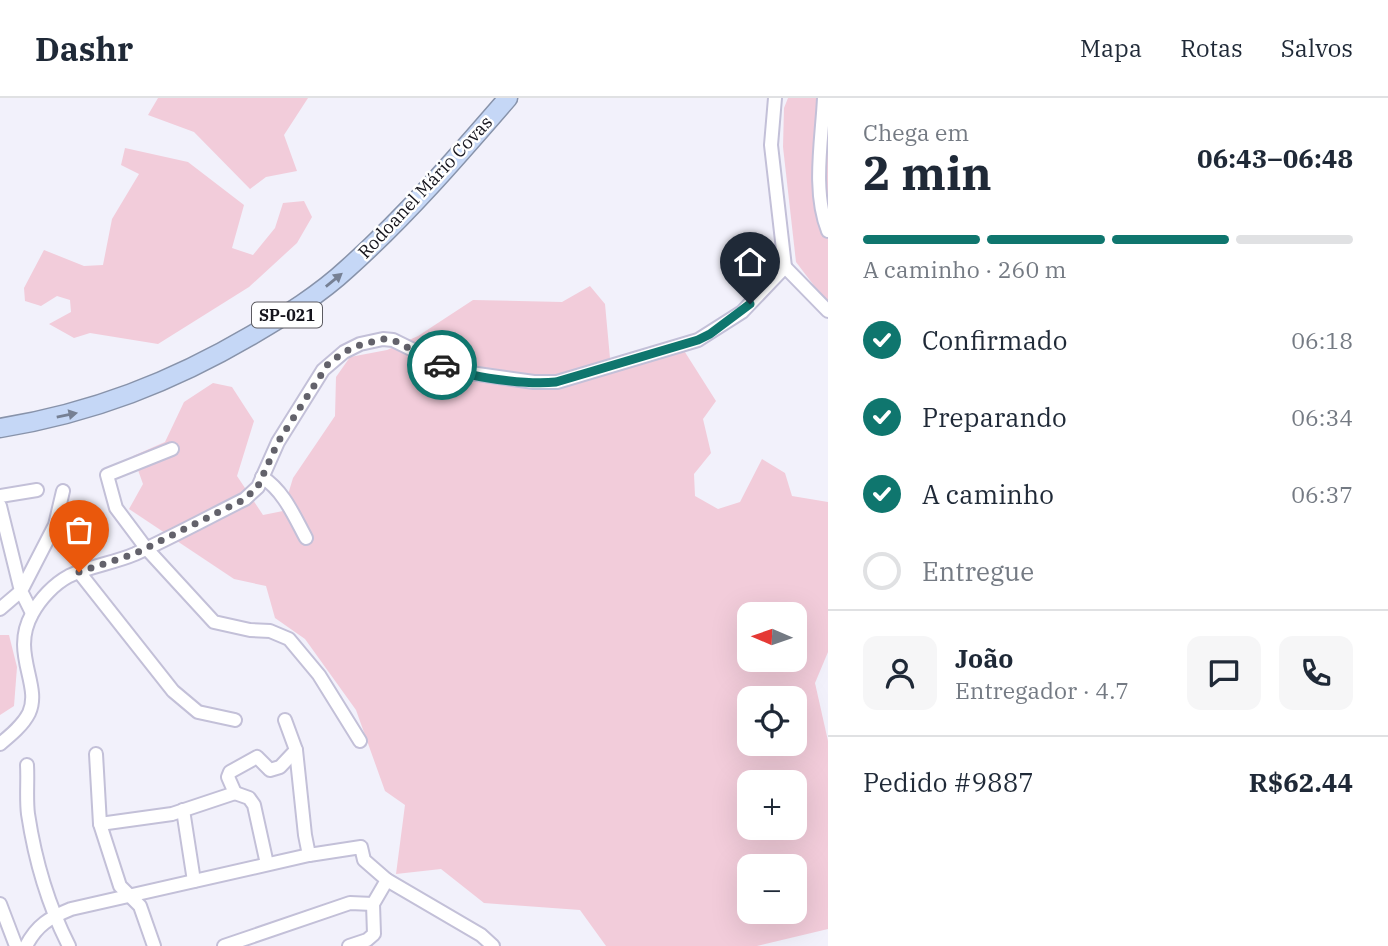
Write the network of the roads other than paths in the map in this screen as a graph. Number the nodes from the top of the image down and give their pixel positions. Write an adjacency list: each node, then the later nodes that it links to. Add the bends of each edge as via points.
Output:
1 (508, 98): 7 (highway, Rodoanel Mário Covas / SP-021, one-way to 1, via 122,398 195,367 289,314 386,232)
2 (775, 98): 5 (street, via 771,145)
3 (824, 98): 4 (street, via 820,188)
4 (828, 231)
5 (785, 267): 6 (street); 9 (street, via 742,312 710,334 556,382 456,371 393,340 360,345 323,370)
6 (828, 311)
7 (0, 428)
8 (172, 449): 15 (street, via 107,475 116,508)
9 (262, 477): 14 (street, via 283,496); 15 (street, via 245,499)
10 (37, 490): 12 (street)
11 (63, 491): 17 (street, via 55,525)
12 (0, 496)
13 (0, 506): 17 (street)
14 (306, 538)
15 (146, 548): 16 (street); 22 (street, via 214,622 270,631 289,639 319,675)
16 (79, 572): 19 (street, via 61,581); 20 (street, via 173,691 198,712)
17 (21, 591): 18 (street); 19 (street)
18 (0, 609)
19 (32, 613): 23 (street, via 23,650 32,705)
20 (235, 720)
21 (285, 720): 24 (street)
22 (360, 741)
23 (0, 744)
24 (296, 750): 27 (street, via 270,771 257,757 230,772); 30 (street)
25 (96, 754): 29 (street)
26 (27, 765): 37 (street, via 28,812)
27 (235, 793): 28 (street); 31 (street, via 254,805)
28 (183, 810): 29 (street); 33 (street)
29 (100, 824): 34 (street, via 120,887)
30 (309, 855): 31 (street); 32 (street, via 361,847 364,860)
31 (267, 864): 33 (street)
32 (387, 880): 36 (street); 44 (street)
33 (194, 881): 34 (street)
34 (130, 896): 37 (street); 41 (street, via 140,906)
35 (0, 904): 38 (street)
36 (373, 904): 42 (street, via 350,903); 43 (street, via 374,933)
37 (54, 916): 39 (street, via 45,919); 40 (street)
38 (16, 946)
39 (26, 946)
40 (69, 946)
41 (154, 946)
42 (224, 946)
43 (349, 946)
44 (493, 946)

